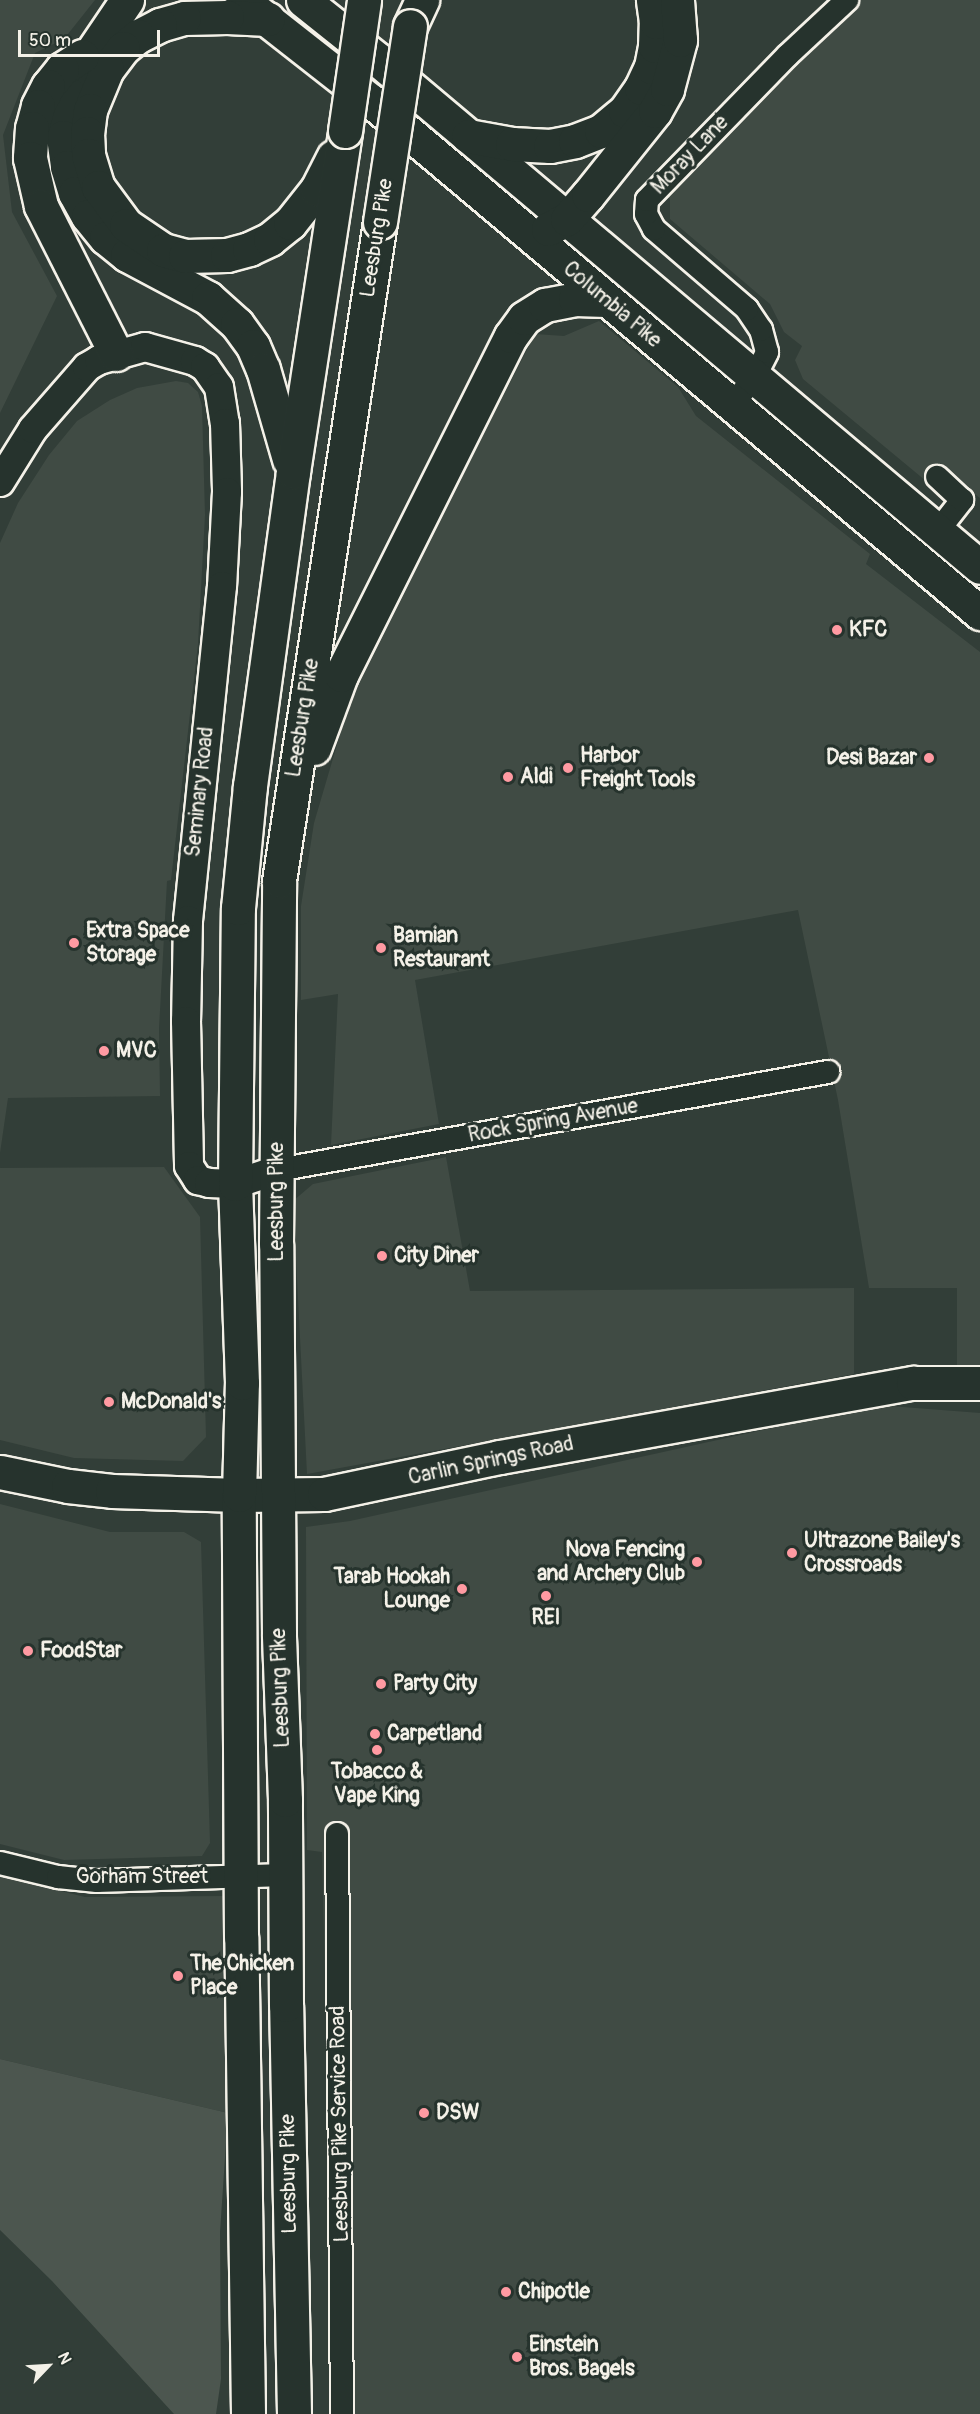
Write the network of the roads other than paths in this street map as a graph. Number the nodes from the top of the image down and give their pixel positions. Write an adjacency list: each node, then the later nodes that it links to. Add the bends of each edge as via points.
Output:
1 (127, 0): 10 (main road)
2 (242, 0): 9 (main road, Columbia Pike)
3 (303, 0): 12 (main road, Columbia Pike)
4 (364, 0): 11 (main road, Leesburg Pike, bridge)
5 (653, 0): 12 (main road, via 655,46 651,66 626,111 601,131 550,146)
6 (677, 0): 13 (main road, via 680,40 667,89 655,111)
7 (847, 0): 18 (street, Moray Lane, via 647,200 646,214 654,229 757,322 767,348)
8 (415, 8): 27 (main road, Leesburg Pike, bridge)
9 (268, 19): 11 (main road, via 184,18 153,29 123,48 97,88 87,133 93,173 110,207 126,225 163,250 207,257 249,249 290,223 317,189); 14 (main road, Columbia Pike)
10 (93, 48): 16 (main road, via 62,69 48,86 32,129 30,158 41,206); 21 (main road, via 79,71 65,111 63,137 75,193 106,238 127,255 193,288 237,324 263,369)
11 (345, 131): 21 (main road, Leesburg Pike)
12 (468, 136): 13 (main road, Columbia Pike)
13 (567, 219): 14 (main road, via 548,229); 18 (main road, Columbia Pike)
14 (525, 230): 15 (main road, Columbia Pike)
15 (606, 300): 20 (main road, Columbia Pike); 27 (main road, via 575,299 545,305 524,318 511,336 341,675 316,738)
16 (116, 354): 17 (street, Seminary Road, via 141,347); 19 (street, Seminary Road, via 87,368)
17 (165, 354): 19 (street, Seminary Road); 30 (street, Seminary Road, via 195,361 213,376 225,423 227,492 222,586 188,920 186,1054 189,1166 198,1180)
18 (754, 378): 20 (street, Moray Lane); 24 (main road, Columbia Pike)
19 (68, 391): 23 (street, Seminary Road, via 33,429)
20 (732, 405): 26 (main road, Columbia Pike)
21 (293, 472): 30 (main road, Leesburg Pike, via 250,786 238,908)
22 (937, 477): 24 (street, via 962,500)
23 (0, 482)
24 (937, 532): 25 (main road, Columbia Pike)
25 (980, 567)
26 (980, 613)
27 (279, 881): 29 (main road, Leesburg Pike)
28 (828, 1072): 29 (street, Rock Spring Avenue)
29 (277, 1170): 30 (street, Seminary Road); 34 (main road, Leesburg Pike)
30 (235, 1184): 33 (main road, Leesburg Pike, via 242,1383)
31 (980, 1383): 34 (main road, Carlin Springs Road, via 913,1383 500,1457 360,1488)
32 (0, 1472): 33 (main road, Carlin Springs Road, via 112,1491)
33 (239, 1495): 34 (main road, Carlin Springs Road); 38 (main road, Leesburg Pike)
34 (278, 1495): 37 (main road, Leesburg Pike)
35 (337, 1834): 43 (street, Leesburg Pike Service Road)
36 (0, 1863): 38 (street, Gorham Street, via 58,1878 97,1881)
37 (285, 1875): 38 (street, Gorham Street); 42 (main road, Leesburg Pike)
38 (241, 1876): 39 (main road, Leesburg Pike)
39 (247, 2298): 40 (main road); 41 (main road, Leesburg Pike)
40 (225, 2414)
41 (248, 2414)
42 (294, 2414)
43 (342, 2414)

